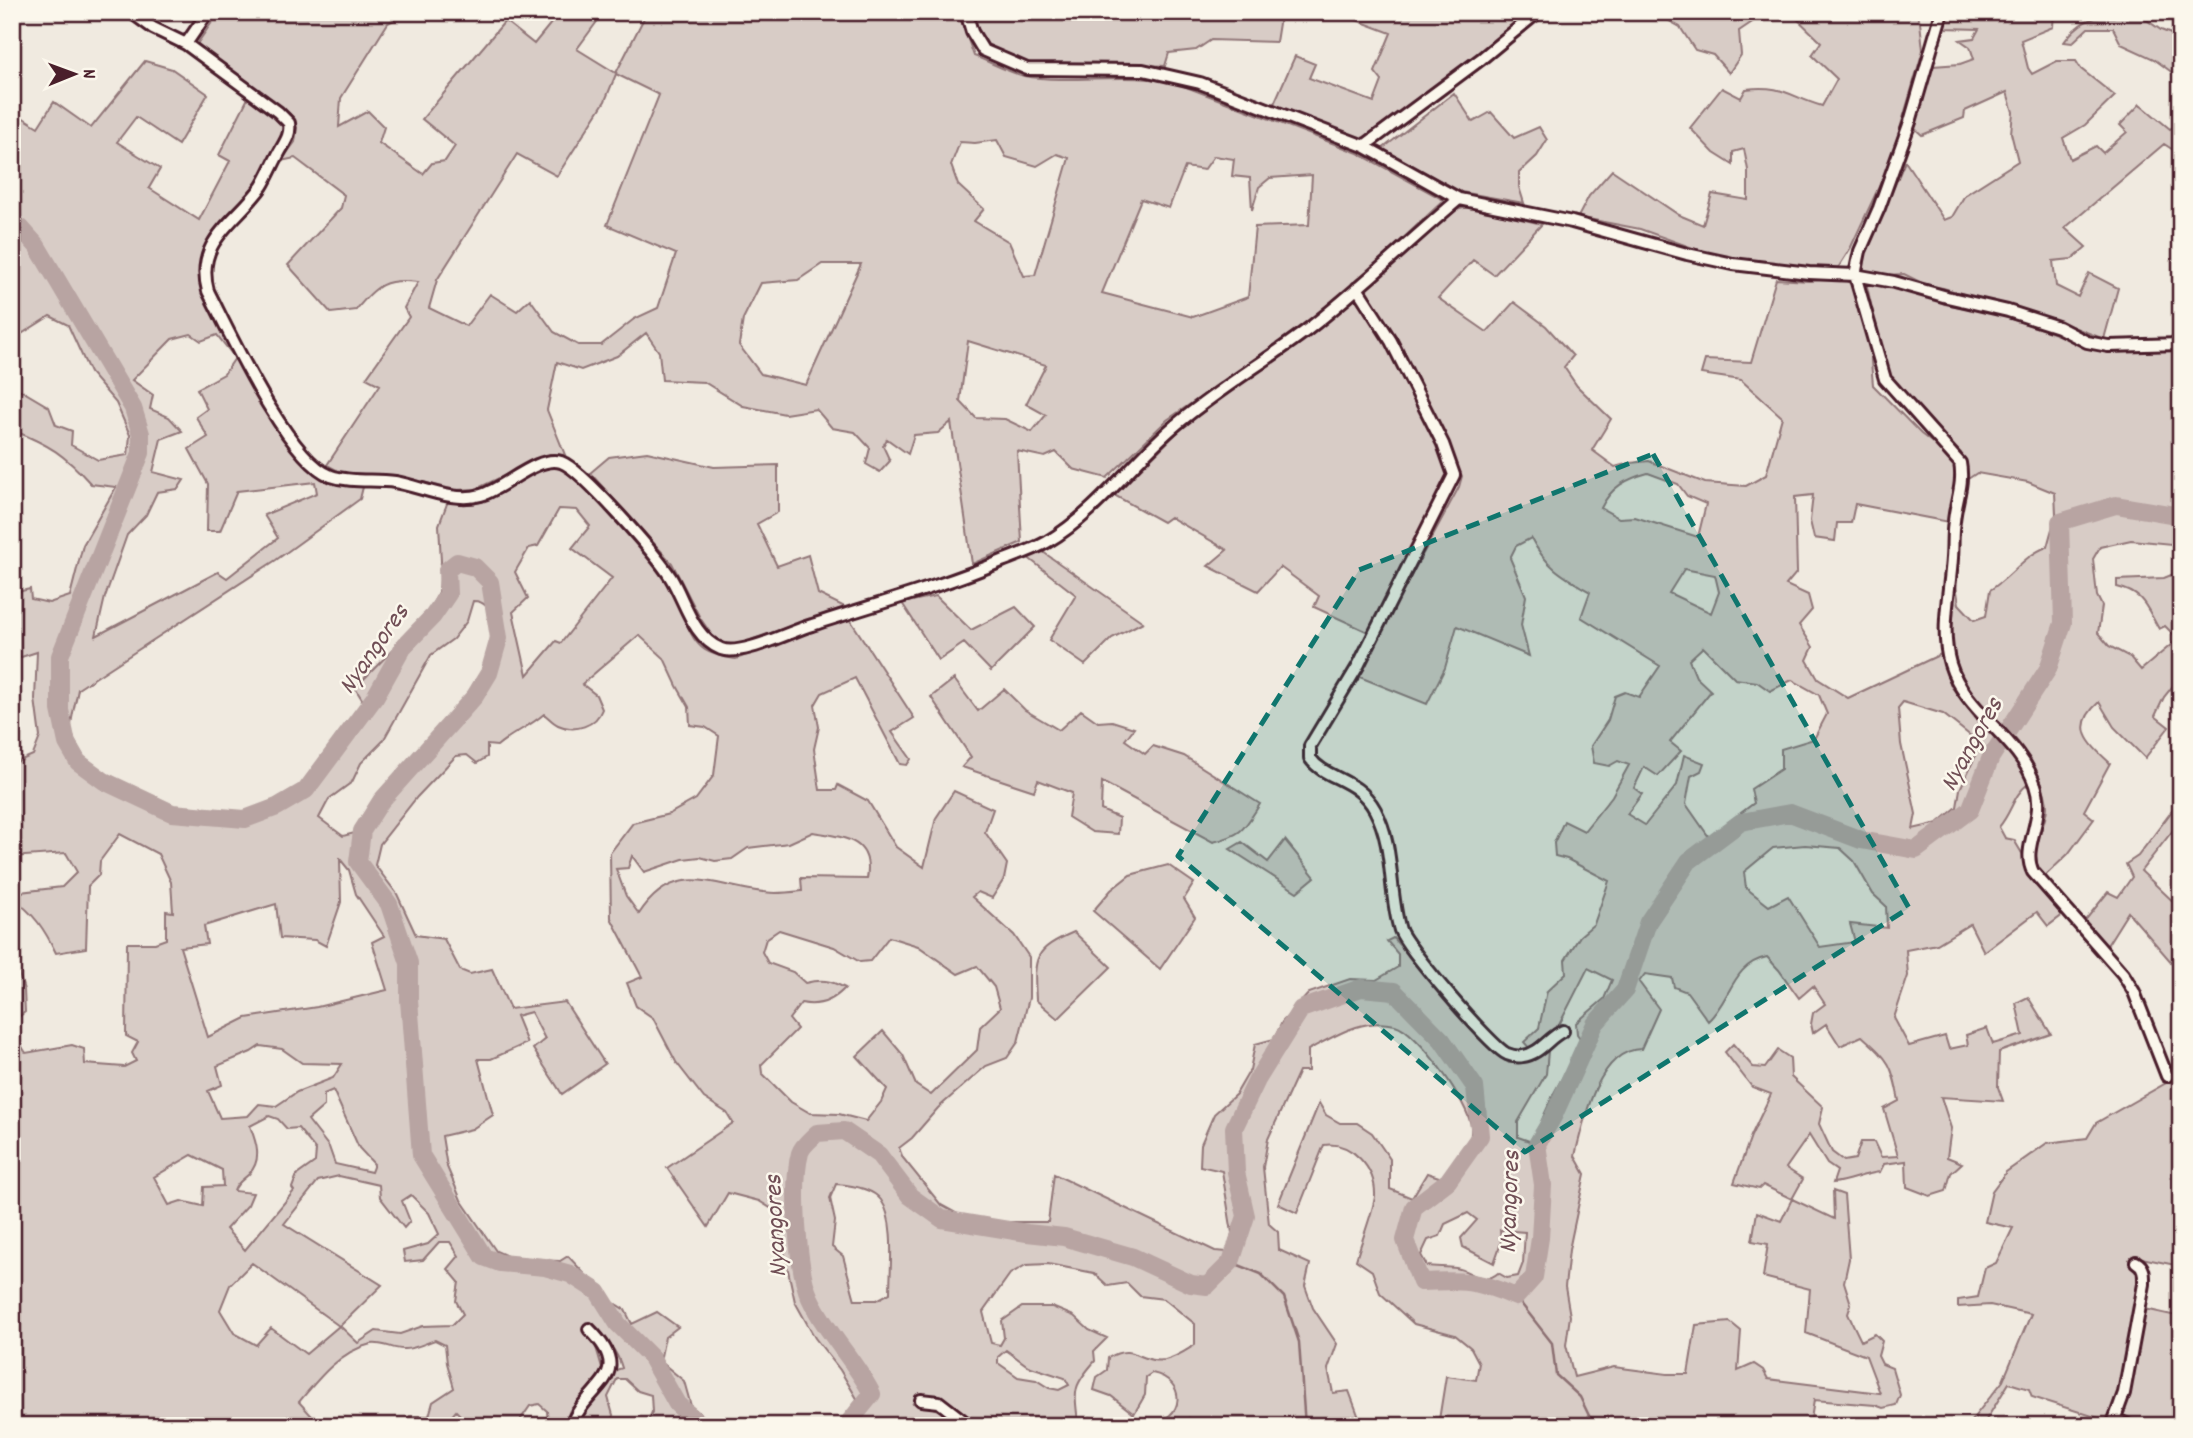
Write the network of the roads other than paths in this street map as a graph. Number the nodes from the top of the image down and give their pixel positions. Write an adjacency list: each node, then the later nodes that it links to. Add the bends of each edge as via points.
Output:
1 (131, 12): 6 (street)
2 (208, 12): 6 (street)
3 (966, 12): 7 (street, via 983,50 1027,69 1143,70 1172,76)
4 (1538, 12): 7 (street)
5 (1938, 14): 9 (street, via 1906,132)
6 (186, 44): 10 (street, via 289,123 289,136 261,187 216,236 206,281 278,422 312,463 332,476 480,496 536,466 562,462 591,485 649,550 671,578 701,633 732,652 922,593 1050,540 1203,403)
7 (1364, 146): 8 (street)
8 (1459, 199): 9 (street, via 1573,222 1733,264); 10 (street)
9 (1855, 275): 11 (street, via 2008,311 2087,342 2108,346); 13 (street, via 1885,379 1960,463 1948,589 1946,644 1951,665 1963,691 2000,732 2035,784 2039,815 2029,865 2123,974)
10 (1357, 288): 12 (street, via 1391,341 1454,475 1358,666 1310,746 1310,758 1352,784 1374,807 1387,843 1405,941 1484,1034 1508,1055 1518,1056 1531,1054)
11 (2181, 344)
12 (1563, 1031)
13 (2167, 1076)
14 (2136, 1262): 17 (street, via 2144,1272 2144,1284 2124,1392)
15 (589, 1329): 18 (street, via 609,1357 610,1369)
16 (921, 1399): 19 (street, via 939,1402)
17 (2113, 1422): 20 (street)
18 (571, 1426)
19 (970, 1426)
20 (2130, 1426)

